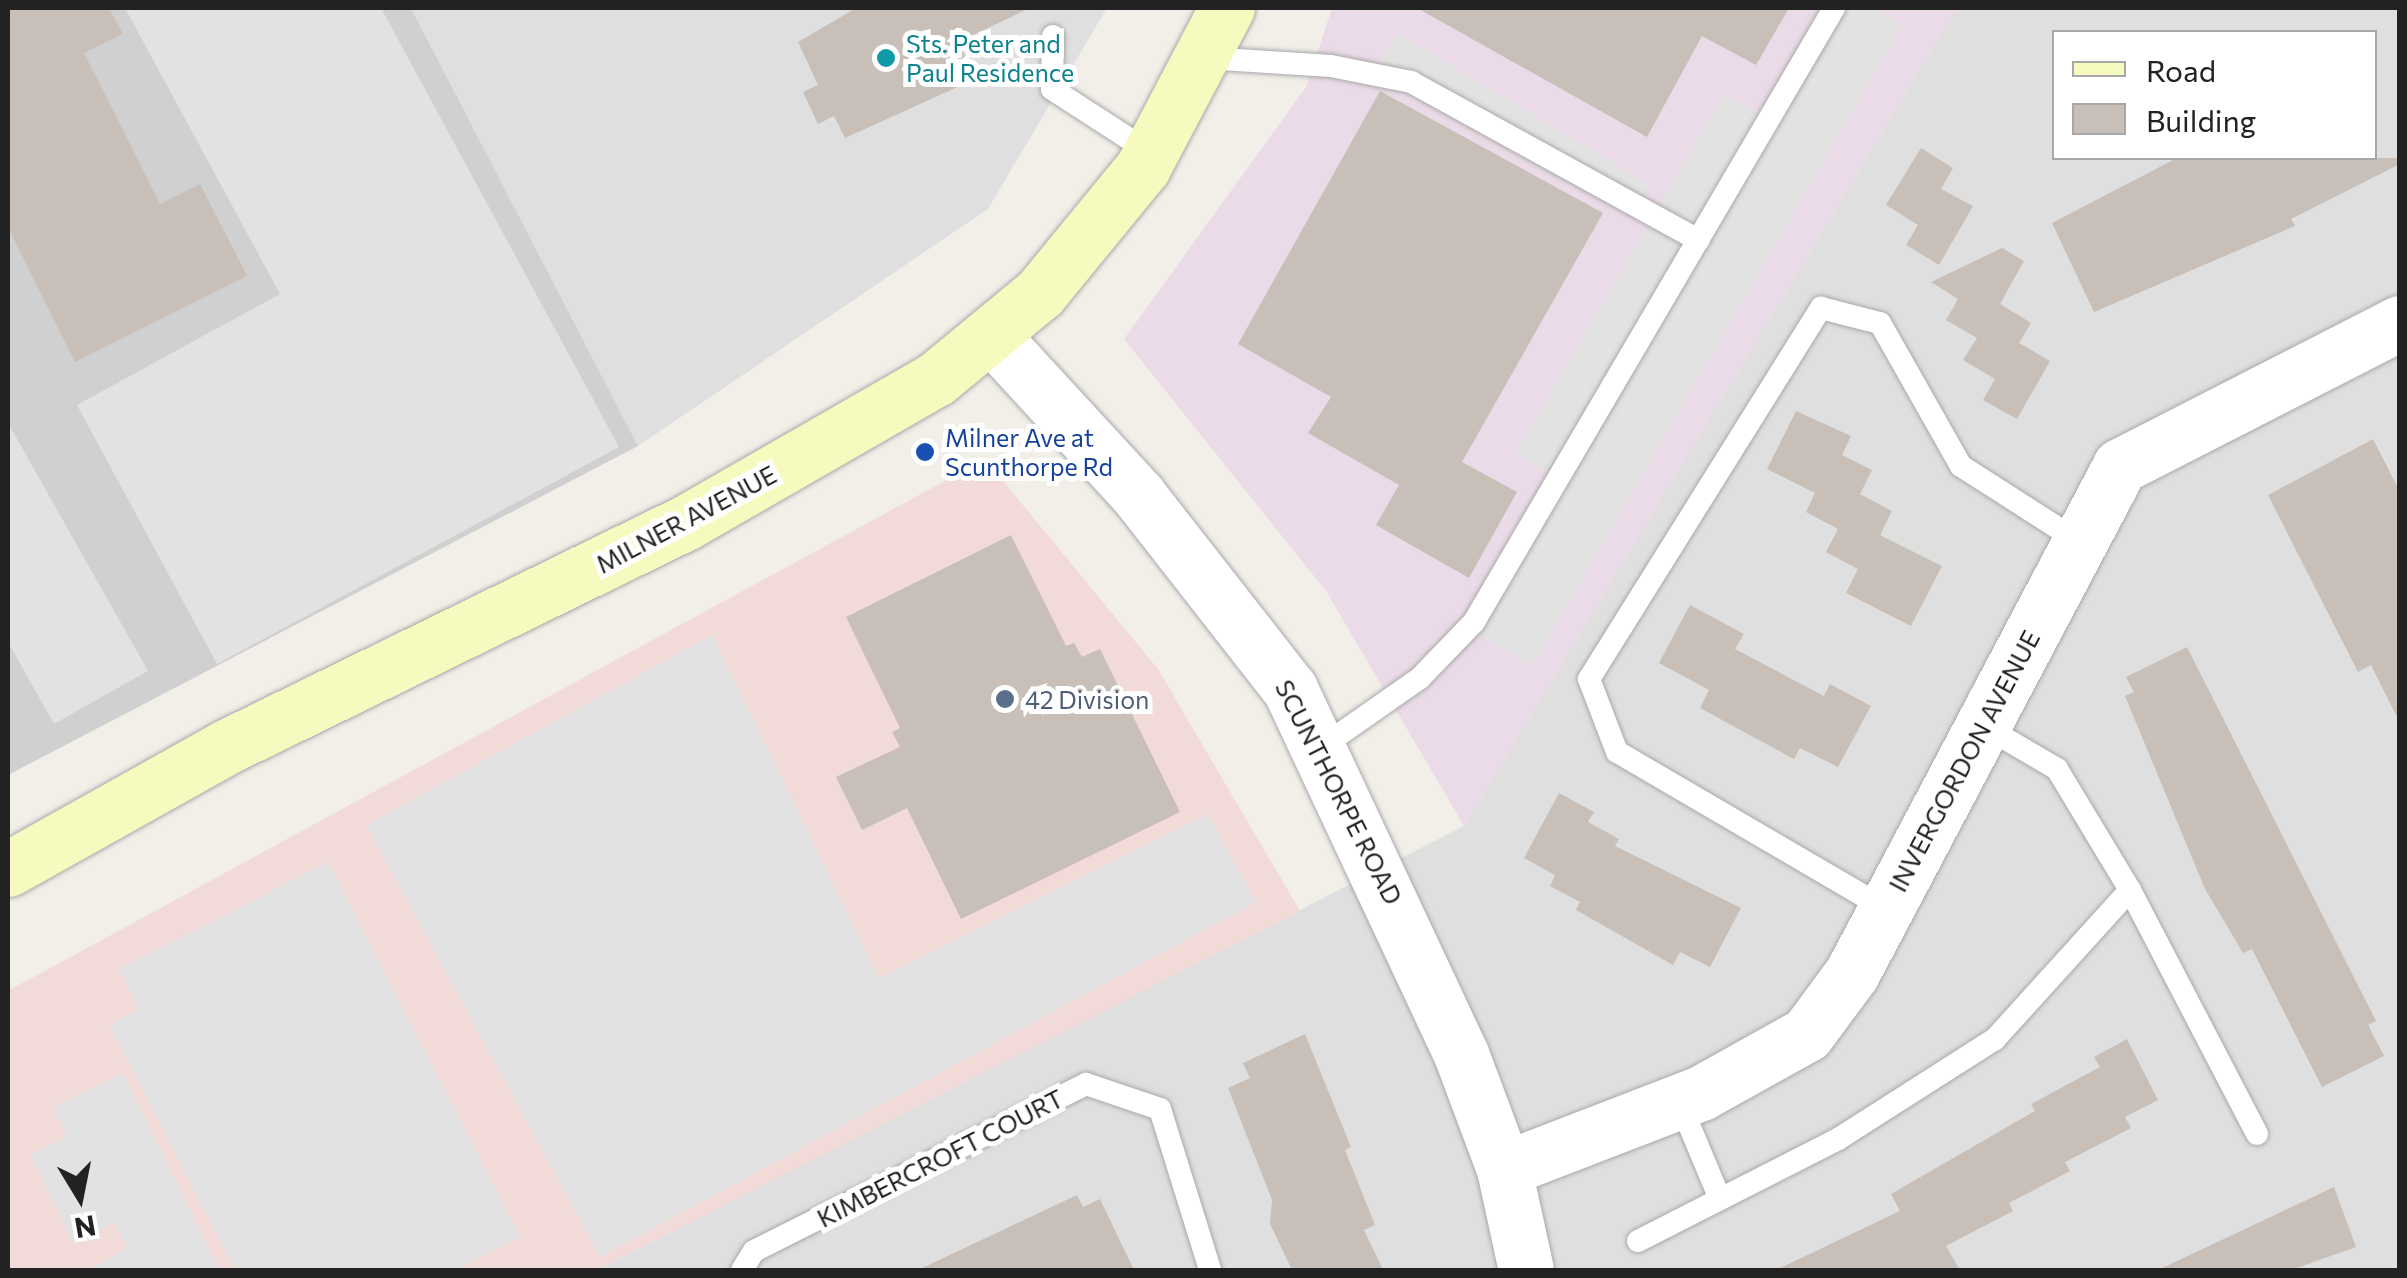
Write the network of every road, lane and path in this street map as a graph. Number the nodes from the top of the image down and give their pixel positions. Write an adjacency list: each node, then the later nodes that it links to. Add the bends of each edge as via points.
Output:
1 (1227, 8): 4 (main road, MILNER AVENUE)
2 (1834, 8): 6 (lane)
3 (1053, 36): 5 (lane, via 1052,89)
4 (1206, 58): 5 (main road, MILNER AVENUE); 6 (lane, via 1331,66 1411,82)
5 (1152, 153): 8 (main road, MILNER AVENUE, via 1040,292)
6 (1698, 240): 11 (lane, via 1474,622 1420,678)
7 (2400, 323): 9 (street, INVERGORDON AVENUE, via 2120,466)
8 (992, 336): 11 (street, SCUNTHORPE ROAD, via 1238,616); 12 (main road, MILNER AVENUE, via 889,407 687,522 226,747)
9 (2080, 542): 10 (street, INVERGORDON AVENUE); 14 (lane, via 1961,466 1880,323 1821,308 1589,678 1616,752)
10 (1982, 725): 13 (lane, via 2056,768); 14 (street, INVERGORDON AVENUE)
11 (1320, 748): 17 (street, SCUNTHORPE ROAD, via 1430,978)
12 (8, 870)
13 (2130, 890): 16 (lane); 18 (lane, via 1994,1039 1838,1138)
14 (1886, 908): 15 (street, INVERGORDON AVENUE, via 1806,1034 1754,1068)
15 (1679, 1101): 17 (street, INVERGORDON AVENUE); 18 (lane)
16 (2257, 1134)
17 (1504, 1169): 22 (street, SCUNTHORPE ROAD)
18 (1720, 1198): 19 (lane)
19 (1638, 1241)
20 (742, 1270): 21 (lane, KIMBERCROFT COURT, via 754,1252 1086,1084 1160,1109)
21 (1210, 1270)
22 (1526, 1270)

